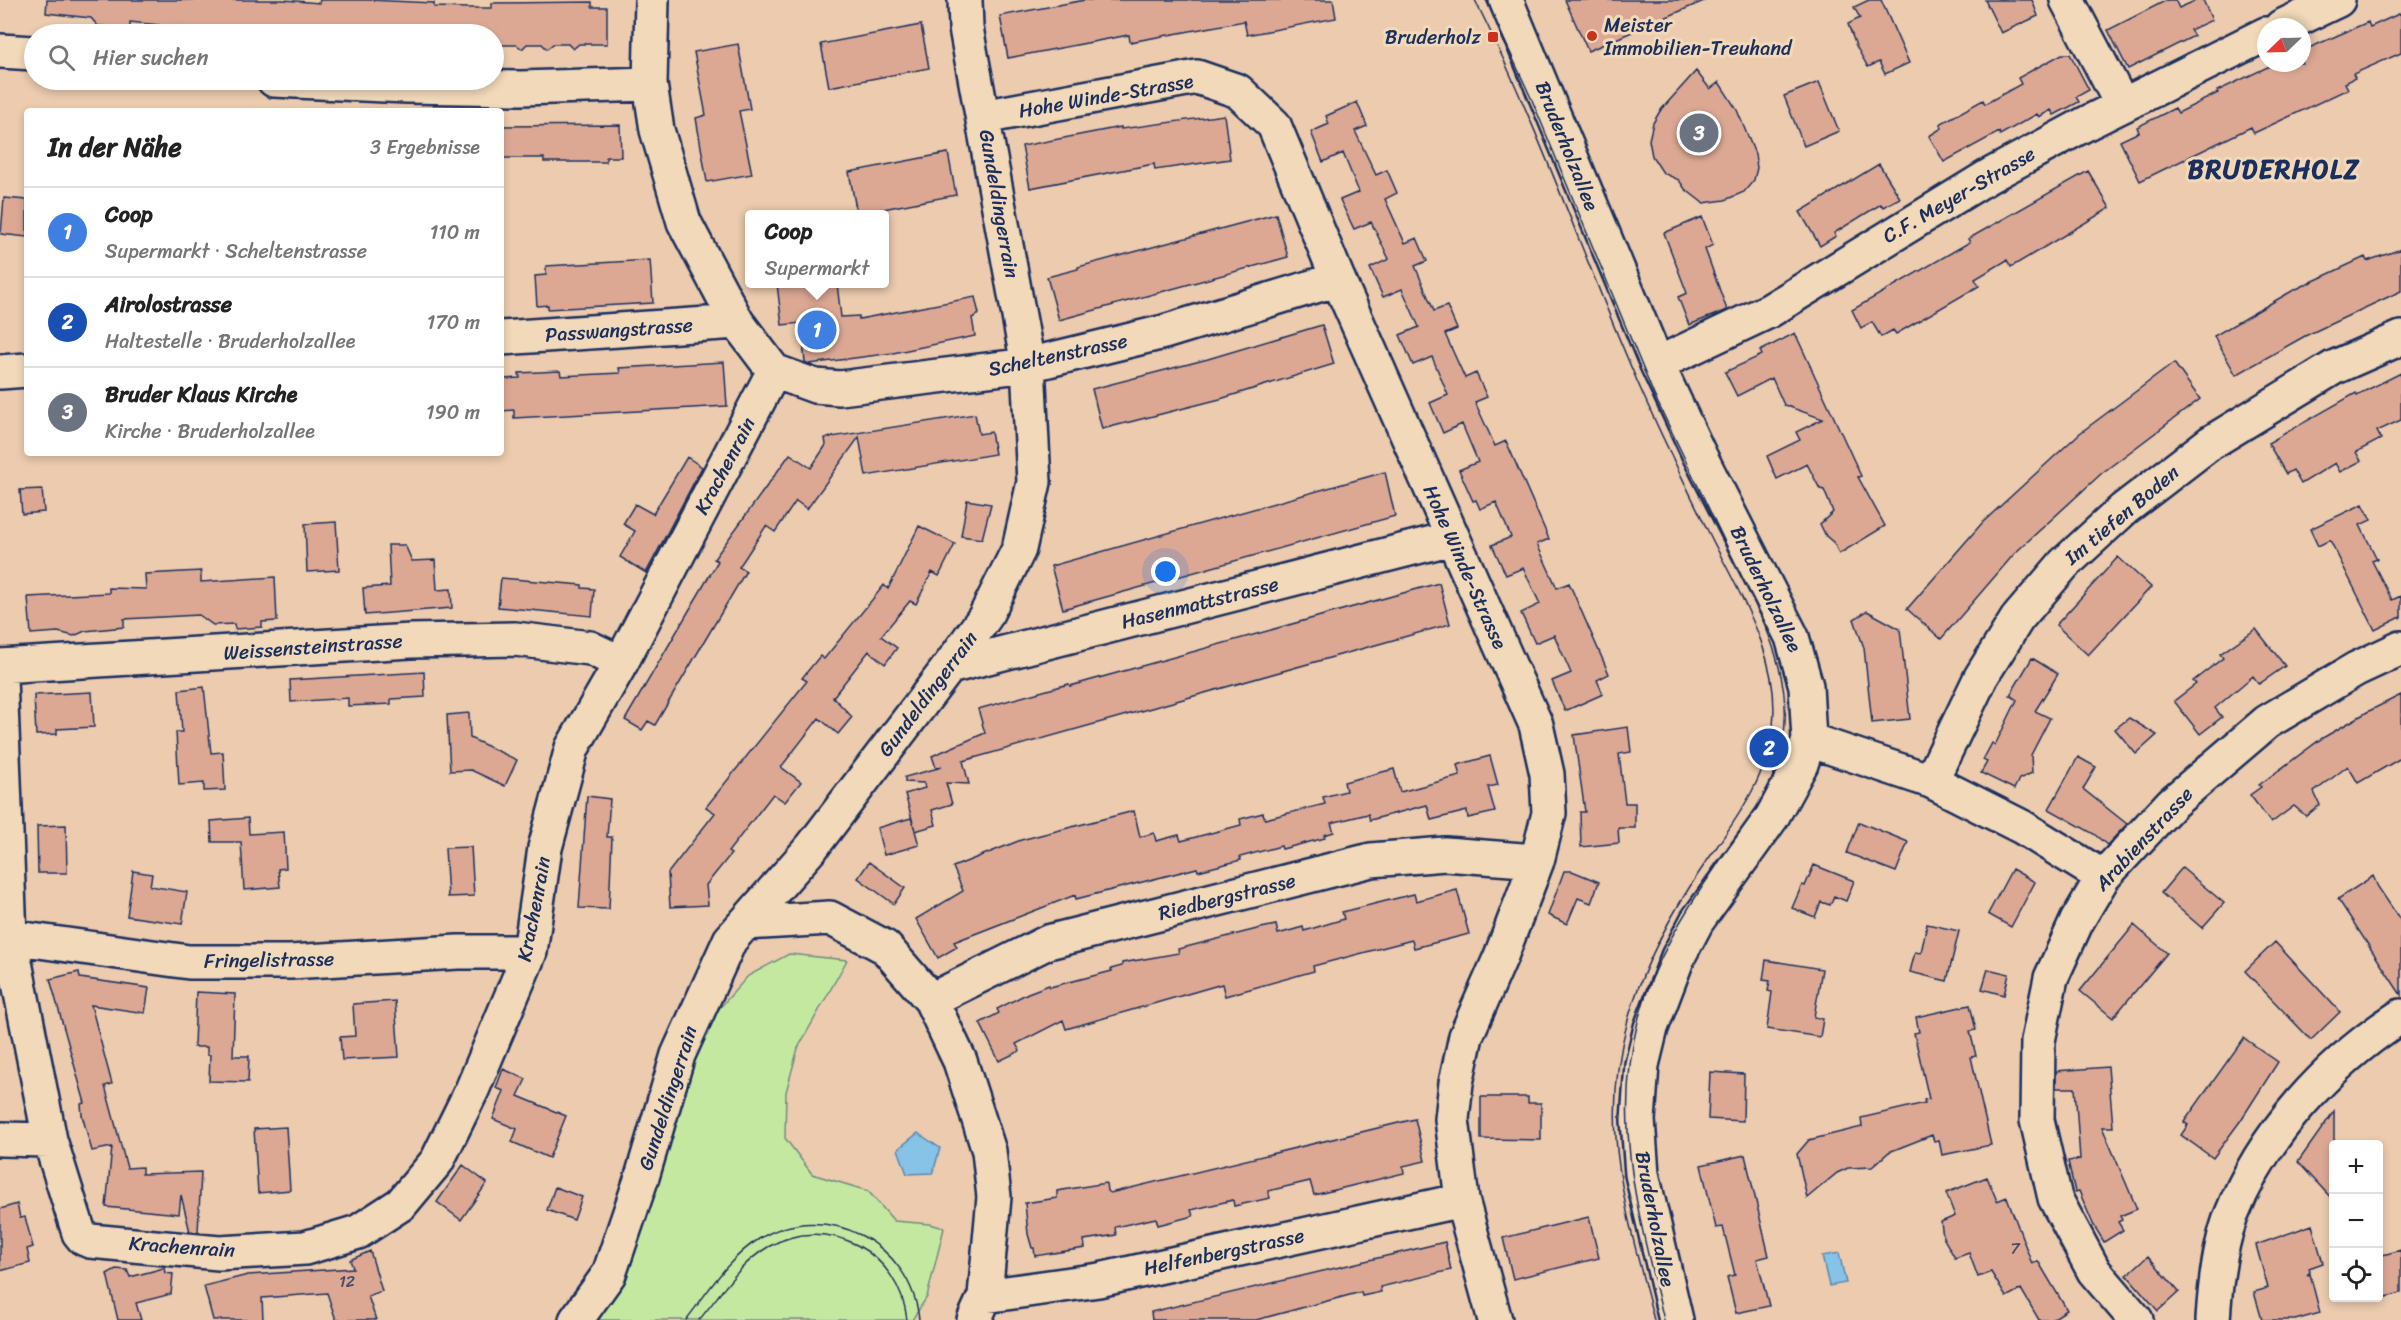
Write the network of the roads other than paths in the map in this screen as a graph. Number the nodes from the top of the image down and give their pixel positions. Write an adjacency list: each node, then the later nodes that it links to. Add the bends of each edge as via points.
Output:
1 (652, 0): 10 (street)
2 (965, 0): 13 (street, Gundeldingerrain, via 966,28)
3 (1506, 0): 18 (street, Bruderholzallee)
4 (2067, 0): 12 (street)
5 (2338, 0): 6 (street)
6 (2300, 18)
7 (2257, 38): 12 (street, C.F. Meyer-Strasse)
8 (0, 51): 9 (street)
9 (24, 52)
10 (650, 84): 11 (street); 15 (street, via 657,130 684,222)
11 (504, 88)
12 (2122, 105): 18 (street, C.F. Meyer-Strasse, via 1989,176 1769,311)
13 (983, 117): 14 (street, Hohe Winde-Strasse, via 1197,78 1238,92 1274,125); 19 (street, Gundeldingerrain)
14 (1338, 279): 19 (street, Scheltenstrasse, via 1164,332); 23 (street, Hohe Winde-Strasse)
15 (737, 322): 16 (street, Passwangstrasse); 21 (street)
16 (504, 338)
17 (2401, 338): 30 (street, Im tiefen Boden, via 2333,368 2210,443 2124,509 2064,564 2017,620 1981,677)
18 (1657, 364): 29 (street, Bruderholzallee, via 1792,637 1806,686)
19 (1028, 365): 21 (street, Scheltenstrasse, via 840,388 815,386); 27 (street, Gundeldingerrain, via 1034,482 1019,549 985,617)
20 (24, 370): 22 (street)
21 (774, 371): 25 (street, Krachenrain)
22 (0, 372)
23 (1452, 538): 27 (street, Hasenmattstrasse); 31 (street, Hohe Winde-Strasse, via 1536,725 1547,774 1549,813)
24 (2401, 648): 32 (street, Arabienstrasse, via 2356,669 2267,722 2172,803)
25 (621, 663): 26 (street, Weissensteinstrasse, via 590,648 515,639 411,641); 35 (street, Krachenrain, via 572,748 545,848)
26 (0, 666)
27 (949, 667): 33 (street, Gundeldingerrain, via 812,847)
28 (0, 677): 34 (street)
29 (1809, 740): 30 (street); 44 (street, Bruderholzallee, via 1801,764 1772,817 1697,921 1678,957 1644,1056 1638,1120 1642,1174)
30 (1931, 781): 32 (street, via 2022,827)
31 (1537, 861): 36 (street, Riedbergstrasse, via 1445,854 1371,860 1048,942); 40 (street, Hohe Winde-Strasse, via 1466,1036 1455,1083 1452,1119)
32 (2103, 878): 45 (street, Arabienstrasse, via 2077,921 2051,978 2038,1041 2037,1120 2055,1198 2094,1271)
33 (745, 923): 36 (street, via 830,918 885,947); 42 (street, Gundeldingerrain, via 729,940 678,1055 609,1275)
34 (10, 937): 35 (street, Fringelistrasse, via 189,962); 39 (street)
35 (530, 952): 39 (street, Krachenrain, via 438,1161 401,1204 358,1232 305,1248 219,1253 90,1241 79,1233)
36 (930, 1000): 41 (street, via 960,1061 989,1151 994,1197)
37 (2401, 1016): 46 (street, via 2321,1080 2267,1144 2231,1217 2215,1283)
38 (0, 1139): 39 (street)
39 (50, 1140)
40 (1462, 1200): 41 (street, Helfenbergstrasse); 43 (street, Hohe Winde-Strasse)
41 (980, 1308)
42 (576, 1320)
43 (1495, 1320)
44 (1676, 1320)
45 (2136, 1320)
46 (2213, 1320)

